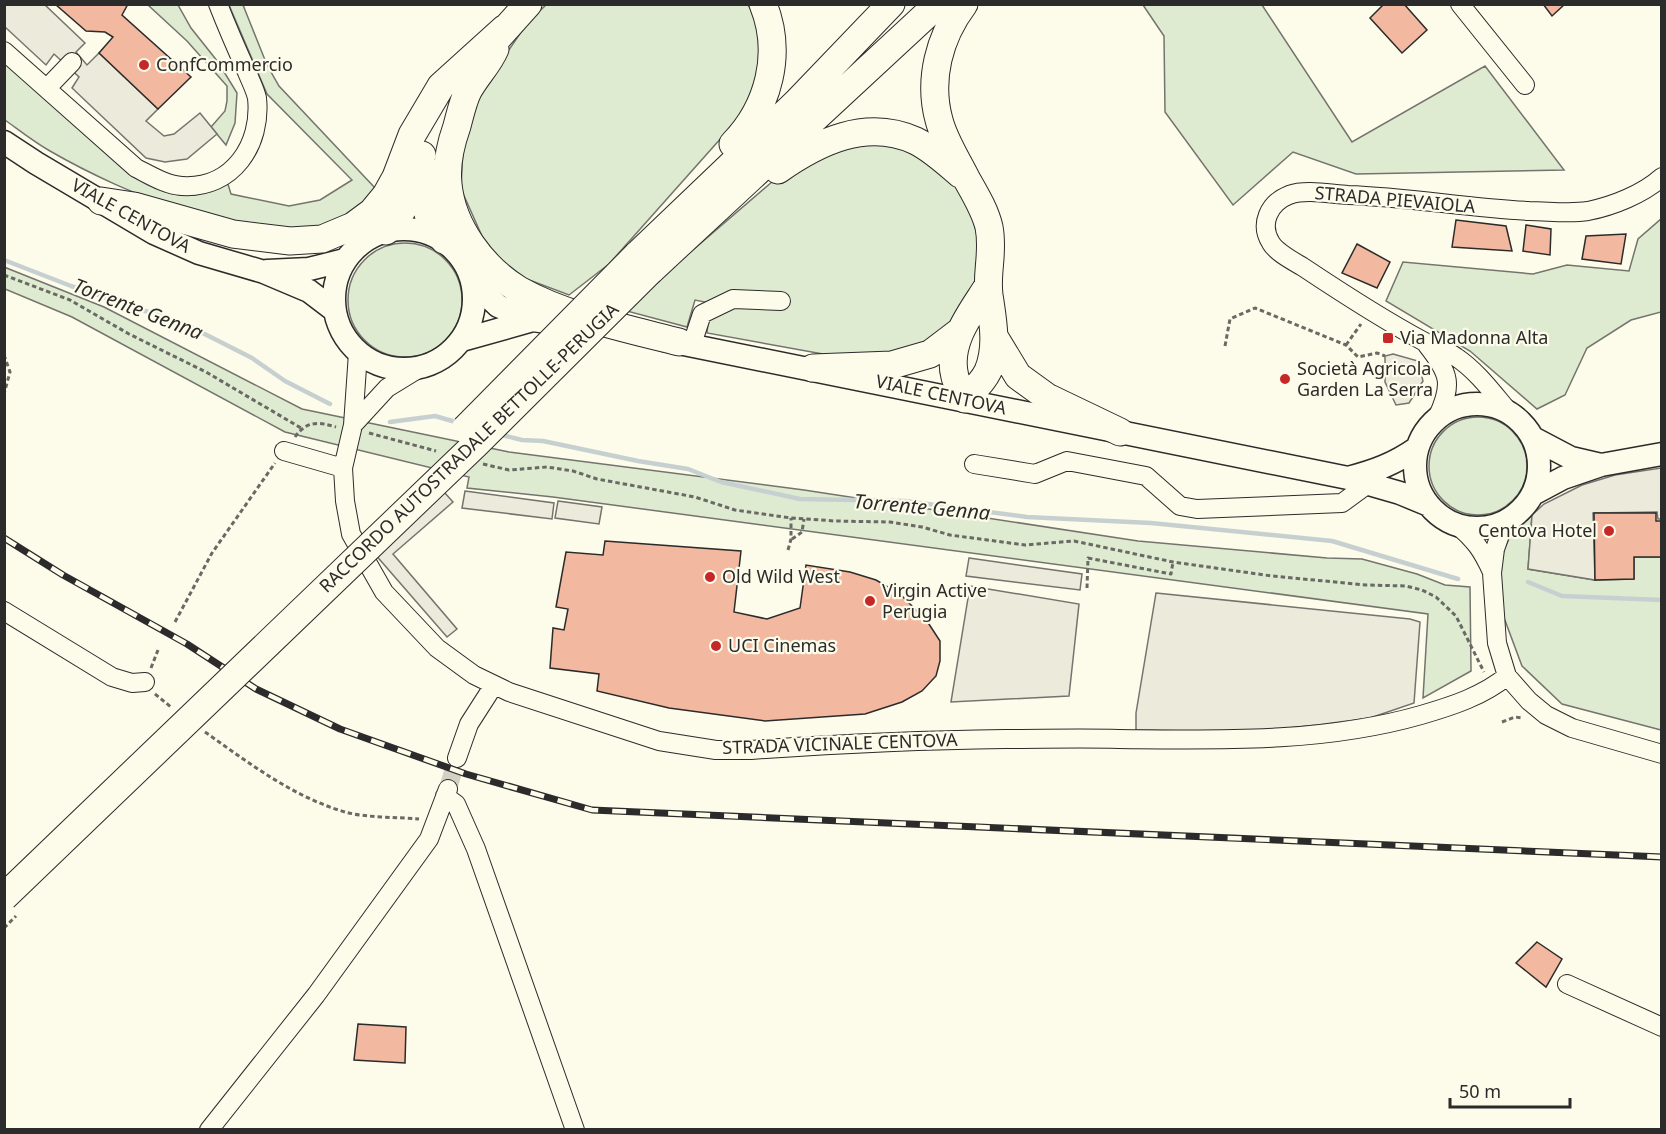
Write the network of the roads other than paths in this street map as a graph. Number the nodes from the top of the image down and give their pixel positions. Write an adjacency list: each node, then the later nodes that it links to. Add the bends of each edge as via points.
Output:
1 (218, 4): 12 (street, via 256,96 257,127 242,160 230,172 204,184 181,186 157,179 136,168)
2 (528, 4): 8 (highway)
3 (763, 4): 21 (highway, via 772,56 762,105 741,136 661,216)
4 (891, 4): 21 (highway)
5 (938, 4): 21 (highway, RACCORDO AUTOSTRADALE BETTOLLE-PERUGIA)
6 (964, 4): 16 (highway, via 942,43 935,73 935,97 939,122)
7 (1460, 4): 11 (street)
8 (504, 29): 14 (highway, via 438,109); 17 (highway, via 441,86 412,135 396,177 372,212 353,226 322,239 290,241 233,234 134,206); 32 (highway, via 490,60 468,92 456,127 448,184 463,233 495,273 547,303)
9 (4, 51): 12 (street)
10 (72, 62): 12 (street)
11 (1525, 85)
12 (47, 88)
13 (4, 142): 17 (main road, VIALE CENTOVA)
14 (424, 148): 18 (highway, via 408,202); 19 (highway, via 428,214)
15 (1662, 177): 31 (street, STRADA PIEVAIOLA, via 1622,201 1588,211 1494,209 1384,196 1308,193 1290,195 1268,211 1265,226 1271,244 1321,280)
16 (968, 181): 21 (highway, via 940,156 915,141 890,133 838,136 773,174 698,237); 24 (highway, via 989,227 992,256)
17 (101, 201): 22 (main road, VIALE CENTOVA, via 154,233 199,253)
18 (386, 231): 19 (main road, via 406,228); 20 (main road, via 370,237)
19 (444, 240): 23 (main road, via 466,265)
20 (345, 260): 22 (main road, via 309,269); 26 (main road, via 334,292)
21 (649, 262): 60 (highway, bridge, via 447,446); 61 (highway, RACCORDO AUTOSTRADALE BETTOLLE-PERUGIA, bridge, via 467,452)
22 (264, 272): 26 (main road, via 309,291)
23 (472, 281): 27 (main road, via 498,306); 30 (main road, via 475,301)
24 (988, 286): 28 (highway); 29 (highway)
25 (781, 301): 32 (street, via 733,299 702,314)
26 (334, 310): 33 (main road, via 347,341)
27 (533, 320): 30 (main road); 32 (main road, VIALE CENTOVA)
28 (959, 332): 35 (highway, via 930,354 892,365); 36 (highway, via 953,359 955,377)
29 (995, 338): 36 (highway, via 988,371); 40 (highway, via 1018,376 1047,396)
30 (462, 340): 34 (main road, via 443,358)
31 (1424, 341): 37 (street, STRADA PIEVAIOLA, via 1456,356); 38 (street, via 1442,363 1448,385)
32 (685, 343): 35 (main road, VIALE CENTOVA)
33 (358, 353): 34 (main road, via 397,370); 39 (street, STRADA VICINALE CENTOVA)
34 (418, 369): 39 (street, via 387,388)
35 (813, 369): 36 (main road, VIALE CENTOVA)
36 (965, 399): 40 (main road, VIALE CENTOVA)
37 (1509, 412): 38 (main road, via 1491,405 1472,404); 41 (main road)
38 (1437, 418): 42 (main road)
39 (353, 429): 47 (street, STRADA VICINALE CENTOVA)
40 (1120, 432): 48 (main road, VIALE CENTOVA)
41 (1533, 438): 46 (main road, via 1571,458); 49 (main road, via 1539,460)
42 (1418, 448): 48 (main road, VIALE CENTOVA); 50 (main road, via 1415,472)
43 (284, 452): 47 (street)
44 (1662, 454): 46 (main road)
45 (974, 464): 48 (street, via 1035,474 1067,461 1146,476 1180,506 1197,509 1342,503)
46 (1601, 465): 49 (main road)
47 (343, 468): 57 (street, STRADA VICINALE CENTOVA, via 351,534 384,592 437,648)
48 (1358, 481): 50 (main road, VIALE CENTOVA)
49 (1533, 494): 51 (main road)
50 (1429, 505): 52 (main road)
51 (1508, 520): 52 (main road, via 1473,528); 53 (street, via 1495,549)
52 (1456, 524): 53 (street, via 1481,548)
53 (1492, 573): 55 (street, via 1497,643)
54 (4, 611): 56 (street, via 112,677)
55 (1507, 676): 57 (street, STRADA VICINALE CENTOVA, via 1491,689 1402,721 1353,731 1282,738 960,740 717,750 659,741); 58 (street, via 1546,715 1572,728)
56 (145, 682)
57 (494, 685): 59 (street, via 469,724)
58 (1662, 754)
59 (458, 758)
60 (4, 873)
61 (4, 897)
62 (1567, 984): 63 (street)
63 (1662, 1027)
64 (209, 1130): 65 (street, via 316,994 429,838 446,793 456,804 476,849)
65 (575, 1130)

